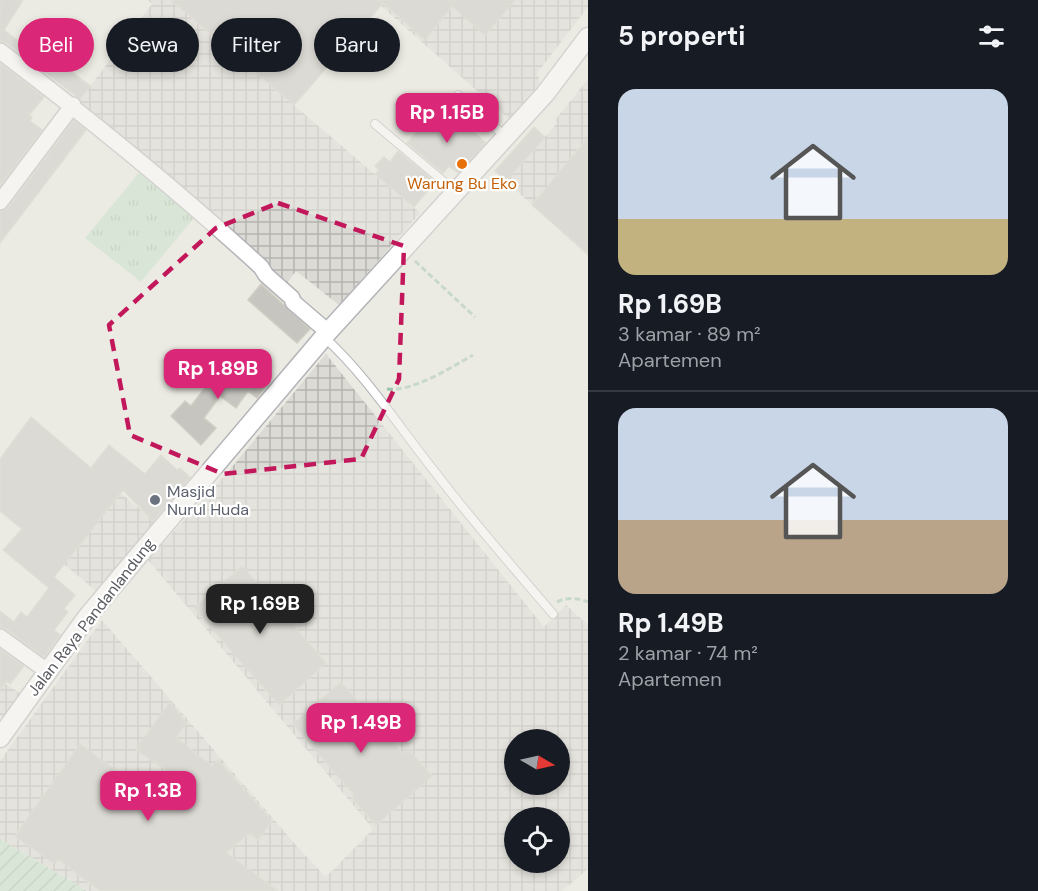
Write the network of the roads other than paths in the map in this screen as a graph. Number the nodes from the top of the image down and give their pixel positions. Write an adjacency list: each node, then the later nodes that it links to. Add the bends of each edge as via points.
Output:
1 (588, 37): 6 (street, Jalan Raya Pandanlandung)
2 (0, 51): 4 (street)
3 (458, 95): 6 (lane)
4 (73, 105): 8 (street); 9 (street, via 196,207)
5 (375, 124): 7 (lane)
6 (506, 137): 7 (street, Jalan Raya Pandanlandung)
7 (456, 192): 9 (street, Jalan Raya Pandanlandung)
8 (0, 202)
9 (326, 334): 10 (lane, via 500,554); 12 (street, Jalan Raya Pandanlandung, via 123,573)
10 (553, 614)
11 (0, 637): 12 (street)
12 (47, 671): 13 (street, Jalan Raya Pandanlandung)
13 (0, 738)

